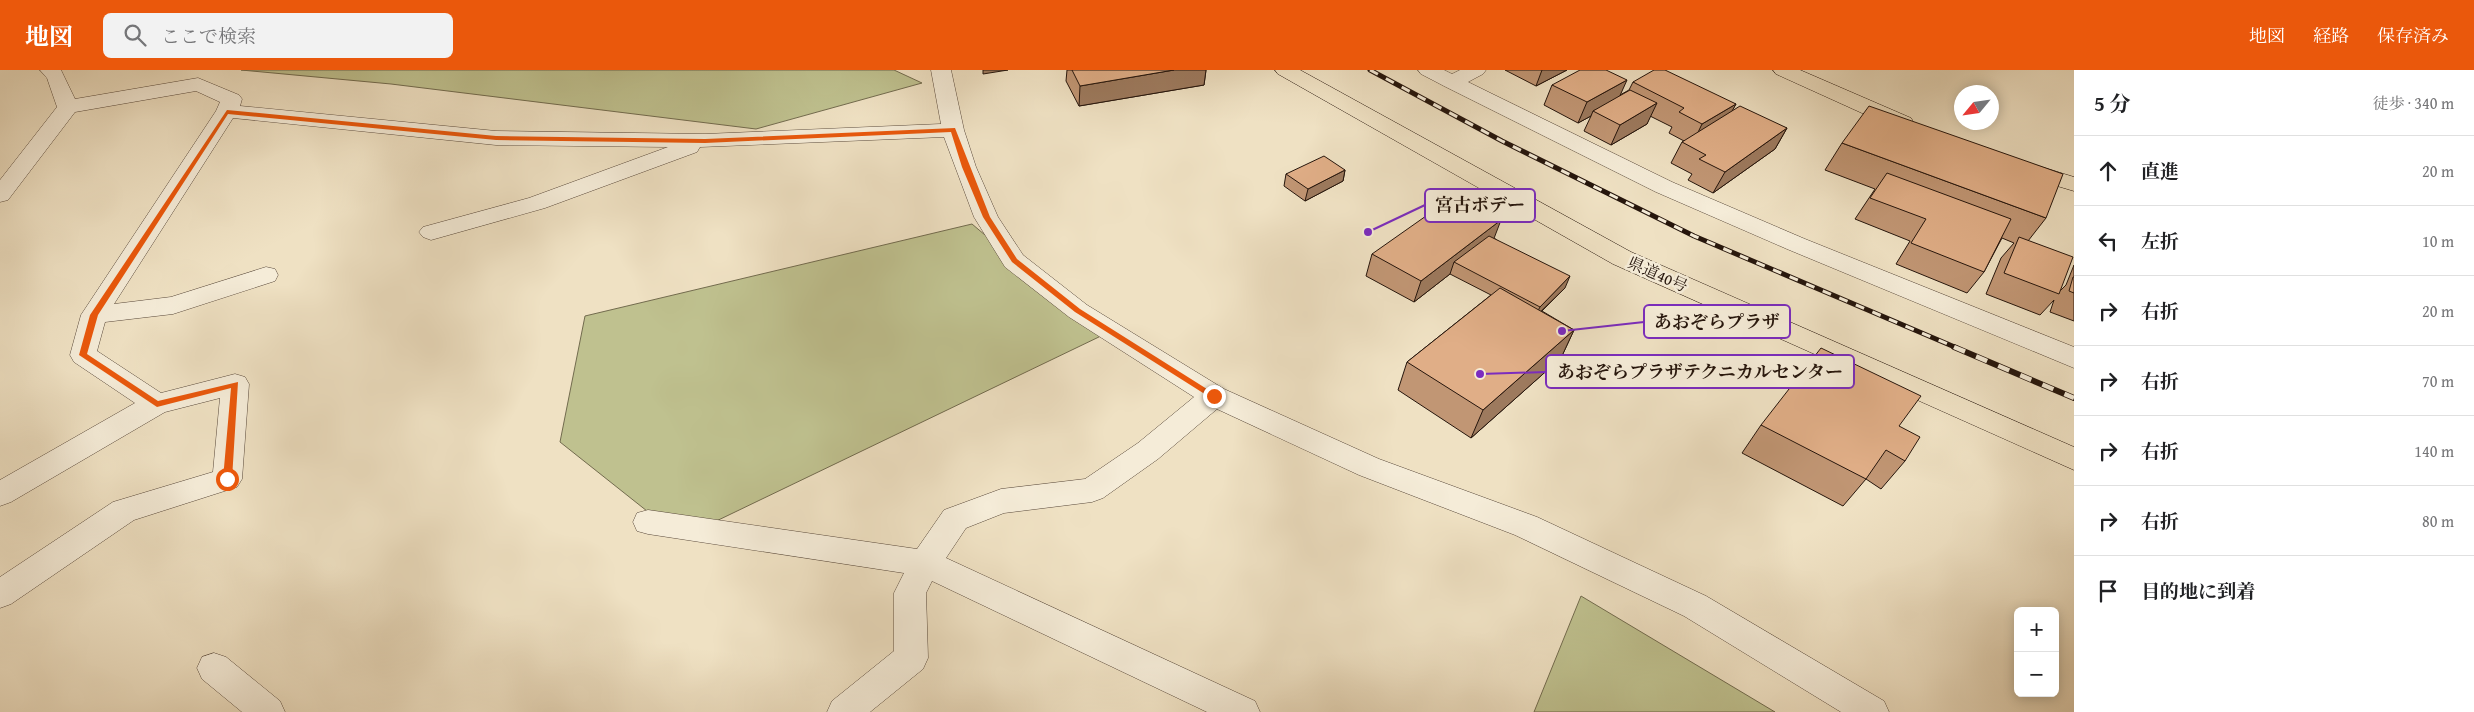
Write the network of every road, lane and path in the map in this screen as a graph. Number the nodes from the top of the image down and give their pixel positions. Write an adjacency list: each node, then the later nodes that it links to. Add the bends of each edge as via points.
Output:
1 (50, 70): 8 (street, via 56,76)
2 (941, 70): 10 (street)
3 (1285, 70): 22 (main road, 県道40号, via 1622,258)
4 (1428, 70): 7 (street)
5 (1476, 70): 7 (street)
6 (1783, 70): 11 (main road)
7 (1451, 82): 19 (street, via 1664,187)
8 (68, 107): 9 (street, via 198,84 232,99); 15 (street)
9 (227, 112): 12 (street, via 496,138); 18 (street)
10 (953, 130): 12 (street); 20 (street, via 986,217 1014,261 1078,310)
11 (1921, 130)
12 (705, 141): 16 (street, via 537,203)
13 (2005, 161): 14 (main road)
14 (2074, 184)
15 (0, 195)
16 (432, 232)
17 (266, 275): 18 (street, via 173,305)
18 (94, 315): 21 (street, via 83,355)
19 (2074, 358)
20 (1214, 396): 25 (street, via 1148,451 1092,490 1001,501 954,519); 31 (street, via 1368,467 1526,526 1695,606)
21 (157, 404): 23 (street); 26 (street, via 235,384 227,479 124,511)
22 (2074, 459)
23 (0, 494)
24 (648, 522): 25 (street)
25 (925, 563): 29 (street, via 910,593 911,658); 30 (street)
26 (0, 594)
27 (214, 668): 28 (street)
28 (268, 712)
29 (844, 712)
30 (1243, 712)
31 (1872, 712)

